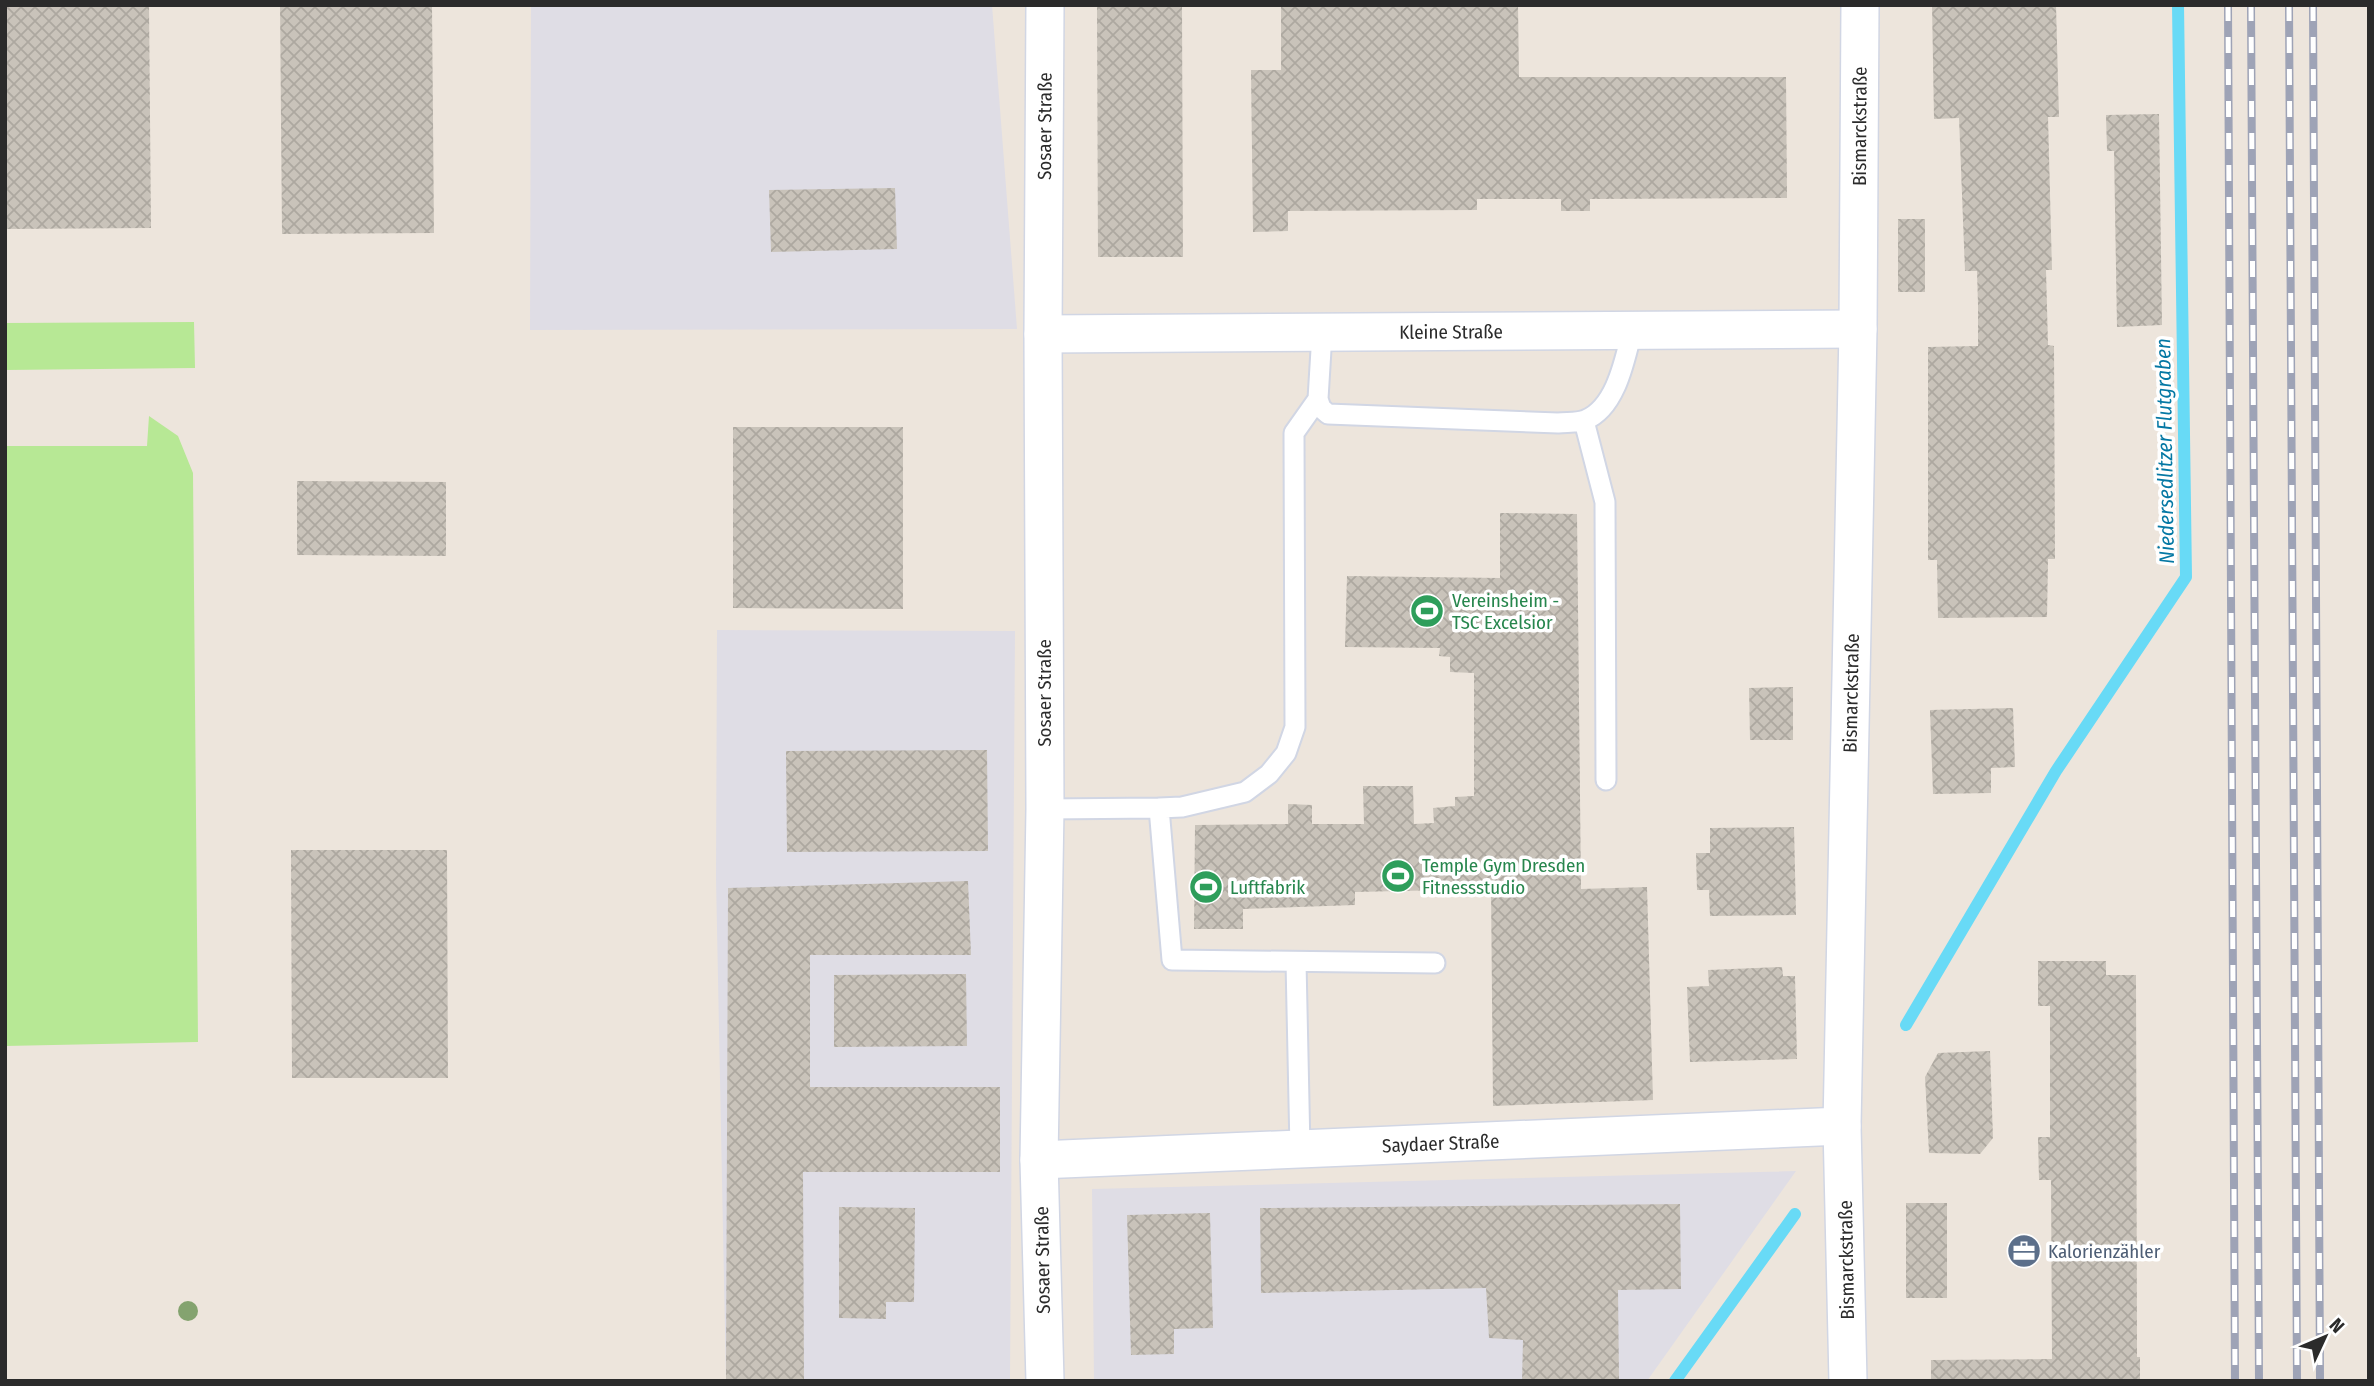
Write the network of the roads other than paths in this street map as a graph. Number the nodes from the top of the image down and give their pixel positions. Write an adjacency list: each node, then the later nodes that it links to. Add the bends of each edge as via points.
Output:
1 (1045, 5): 6 (street, Sosaer Straße)
2 (1860, 5): 3 (street, Bismarckstraße)
3 (1858, 329): 4 (street, Kleine Straße); 14 (street, Bismarckstraße)
4 (1632, 331): 5 (street, Kleine Straße); 8 (lane, via 1620,377 1597,413)
5 (1322, 332): 6 (street, Kleine Straße); 7 (lane)
6 (1043, 334): 11 (street, Sosaer Straße)
7 (1318, 399): 8 (lane, via 1328,414); 10 (lane, via 1294,433 1296,688 1295,727 1286,752 1269,774 1245,792)
8 (1584, 421): 9 (lane, via 1605,502)
9 (1606, 780)
10 (1159, 808): 11 (lane); 12 (lane, via 1172,960)
11 (1045, 809): 16 (street, Sosaer Straße)
12 (1296, 962): 13 (lane); 15 (lane)
13 (1435, 964)
14 (1842, 1126): 15 (street, Saydaer Straße); 18 (street, Bismarckstraße)
15 (1300, 1149): 16 (street, Saydaer Straße)
16 (1039, 1160): 17 (street, Sosaer Straße)
17 (1045, 1381)
18 (1848, 1381)

